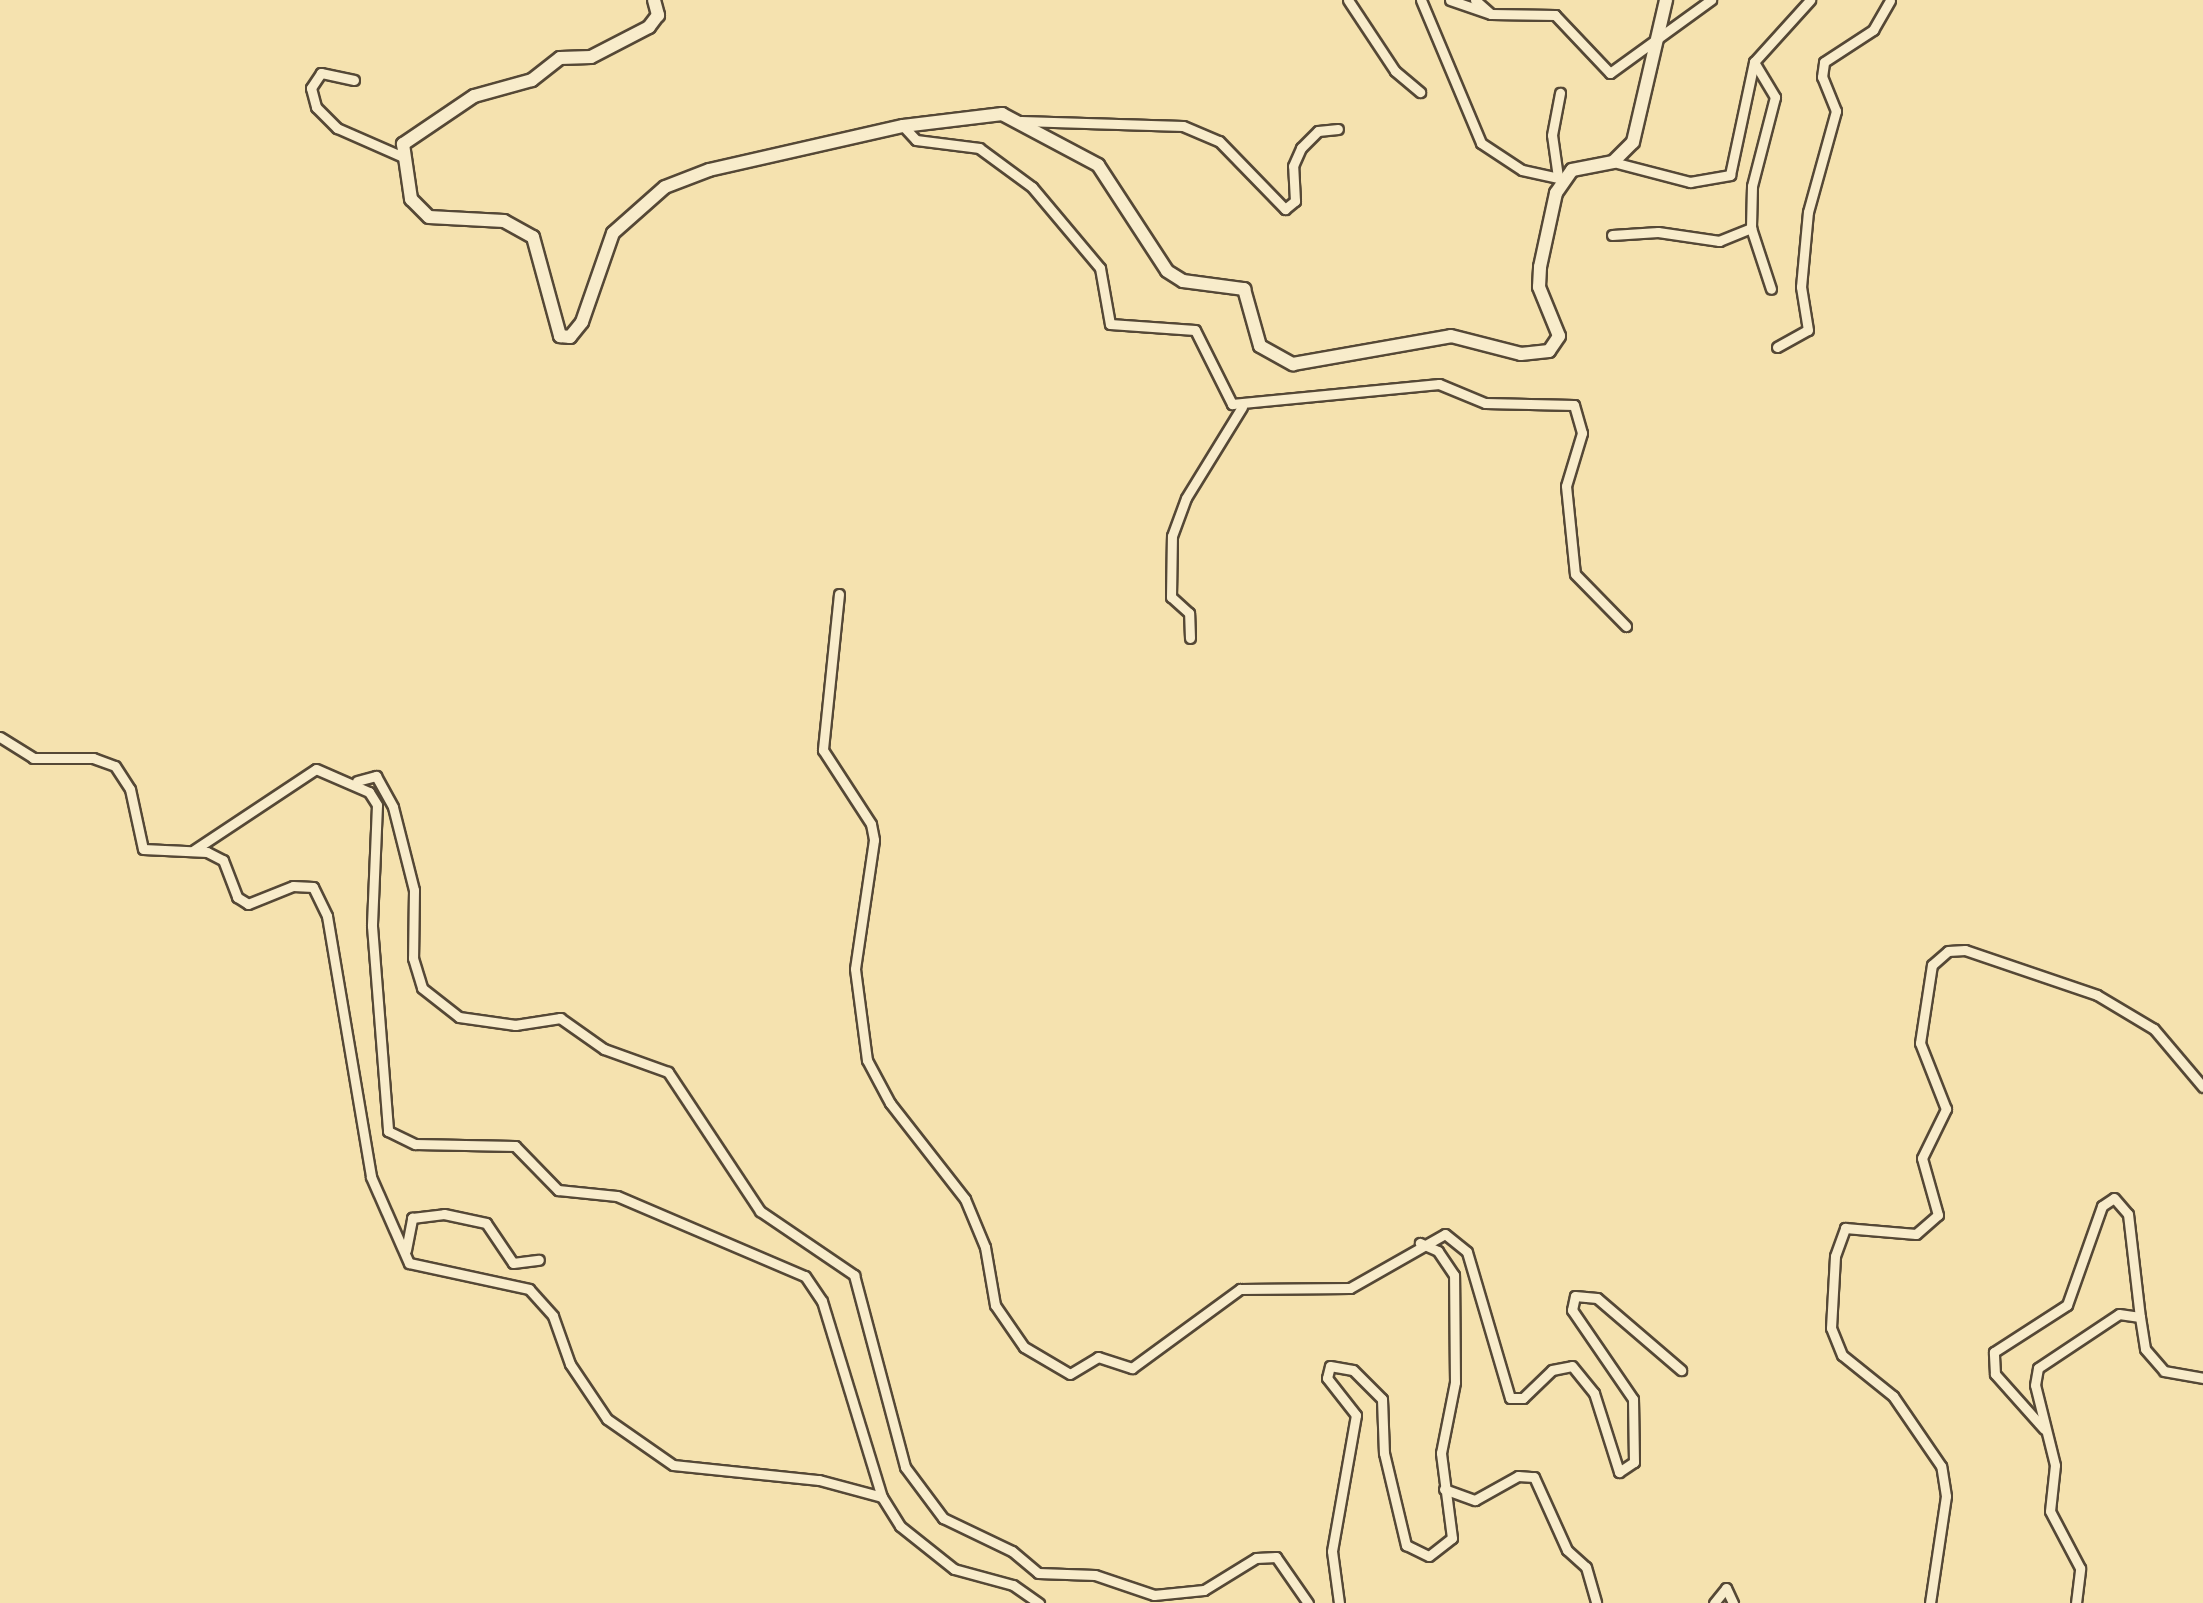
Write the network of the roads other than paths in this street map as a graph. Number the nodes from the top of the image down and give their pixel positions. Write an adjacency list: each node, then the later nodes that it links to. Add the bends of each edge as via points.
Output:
1 (654, 0): 19 (street, via 658,15 649,27 591,57 560,58 532,80 474,96 409,135)
2 (1348, 0): 14 (street, via 1395,71)
3 (1421, 0): 21 (street, via 1481,143 1522,170)
4 (1450, 0): 10 (street)
5 (1475, 0): 10 (street)
6 (1666, 0): 11 (street)
7 (1711, 0): 11 (street)
8 (1810, 0): 12 (street)
9 (1890, 0): 25 (street, via 1873,30 1824,62 1822,77 1836,111 1808,212 1801,287 1808,330)
10 (1491, 14): 11 (street, via 1555,15 1610,73)
11 (1656, 39): 20 (street, via 1633,142)
12 (1754, 62): 20 (street, via 1733,169 1724,179 1690,182); 22 (street, via 1775,97 1752,186)
13 (354, 80): 19 (street, via 321,73 311,88 316,107 337,128)
14 (1420, 92)
15 (1560, 93): 21 (street, via 1552,135)
16 (1002, 114): 17 (street); 18 (street, via 1028,123 1183,126 1219,141 1285,209 1295,201 1293,166 1301,148 1318,131); 21 (street, via 1098,165 1167,271 1183,281 1244,289 1260,346 1293,364 1451,336 1521,354 1549,351 1559,336 1539,287 1540,267)
17 (903, 126): 19 (street, via 665,187 613,233 582,322 566,338 550,320 533,237 504,221 429,217 411,199); 26 (street, via 916,140 979,148 1032,187 1100,268 1110,324 1195,330 1219,390)
18 (1338, 129)
19 (401, 156)
20 (1613, 162): 21 (street)
21 (1560, 178)
22 (1751, 228): 23 (street, via 1719,241 1658,232); 24 (street)
23 (1612, 235)
24 (1771, 289)
25 (1777, 347)
26 (1242, 407): 28 (street, via 1439,384 1485,403 1569,402 1582,422 1566,486 1575,574); 29 (street, via 1186,498 1172,536 1171,597 1189,613)
27 (839, 594): 34 (street, via 823,750 871,824 874,840 855,969 867,1060 890,1103 965,1199 982,1235 995,1305 1024,1347 1070,1374 1098,1357 1132,1368 1240,1289 1350,1288)
28 (1626, 626)
29 (1190, 638)
30 (0, 737): 32 (street, via 33,758 93,758 115,766 130,789 143,849)
31 (357, 781): 32 (street, via 316,769 303,774); 42 (street, via 377,805 372,926 388,1131 415,1144 515,1146 558,1190 641,1204 805,1276 822,1301); 44 (street, via 376,776 393,807 414,890 413,958 422,988 459,1017 515,1025 560,1018 604,1049 668,1072 760,1211 854,1275 905,1467 943,1518 1012,1551 1038,1573 1095,1575 1154,1595 1204,1590 1256,1558 1276,1557)
32 (194, 850): 35 (street, via 223,860 237,897 248,904 304,884 321,899 371,1177)
33 (2203, 1087): 49 (street, via 2154,1029 2097,995 1965,950 1948,951 1932,965 1920,1043 1946,1109 1922,1158 1938,1215 1916,1234 1845,1228 1835,1256 1831,1328 1842,1355 1893,1396 1941,1466 1946,1496)
34 (1420, 1243): 38 (street, via 1445,1234 1467,1252 1510,1398 1523,1398 1562,1364 1580,1372 1599,1406 1619,1472 1634,1462 1633,1399 1572,1310 1575,1296 1597,1298); 41 (street, via 1438,1251 1454,1275 1455,1382 1441,1453)
35 (406, 1253): 36 (street, via 407,1224 427,1213 486,1223 513,1263); 42 (street, via 417,1270 529,1289 553,1316 574,1372 607,1419 673,1465 819,1480)
36 (539, 1260)
37 (2140, 1317): 39 (street, via 2145,1349 2164,1371); 40 (street, via 2113,1315 2038,1368 2035,1385); 40 (street, via 2128,1214 2114,1198 2102,1206 2067,1305 1994,1352 1995,1374)
38 (1681, 1370)
39 (2203, 1378)
40 (2048, 1435): 50 (street, via 2055,1465 2050,1511 2080,1568)
41 (1444, 1489): 45 (street, via 1451,1545 1418,1554 1402,1537 1382,1399 1353,1370 1330,1366 1327,1378 1356,1415 1332,1551); 46 (street, via 1475,1500 1518,1476 1534,1477 1567,1550 1586,1567)
42 (882, 1497): 43 (street, via 900,1526 954,1569 1013,1585)
43 (1039, 1603)
44 (1308, 1603)
45 (1339, 1603)
46 (1596, 1603)
47 (1714, 1603): 48 (street, via 1726,1588)
48 (1733, 1603)
49 (1930, 1603)
50 (2076, 1603)

